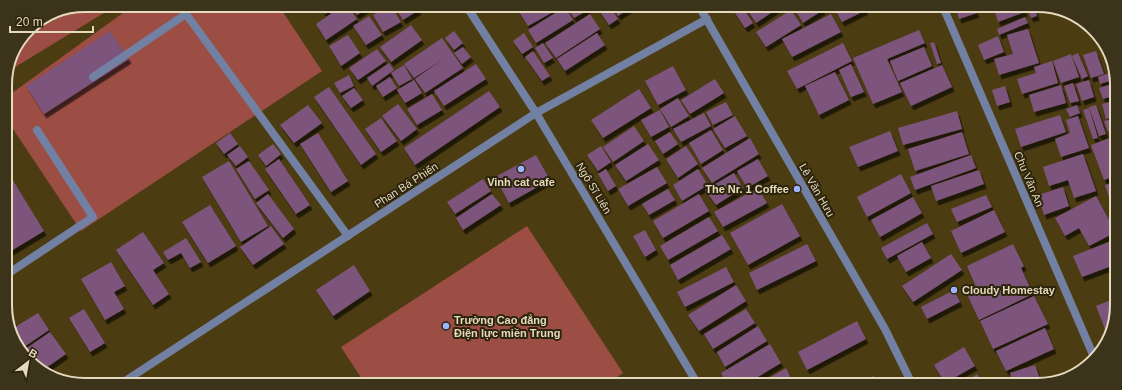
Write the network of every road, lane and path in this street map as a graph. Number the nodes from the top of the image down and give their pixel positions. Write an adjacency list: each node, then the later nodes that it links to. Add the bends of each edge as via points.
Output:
1 (470, 12): 6 (street, Ngô Sĩ Liên)
2 (702, 12): 4 (street, Lê Văn Hưu)
3 (945, 12): 10 (street, Chu Văn An)
4 (706, 19): 6 (street, Phan Bá Phiến); 13 (street, Lê Văn Hưu, via 885,329)
5 (93, 77): 8 (street, via 186,14)
6 (536, 113): 8 (street, Phan Bá Phiến); 12 (street, Ngô Sĩ Liên)
7 (37, 130): 9 (street, via 93,217)
8 (348, 236): 11 (street, Phan Bá Phiến)
9 (12, 271)
10 (1092, 353)
11 (130, 378)
12 (694, 378)
13 (909, 378)

